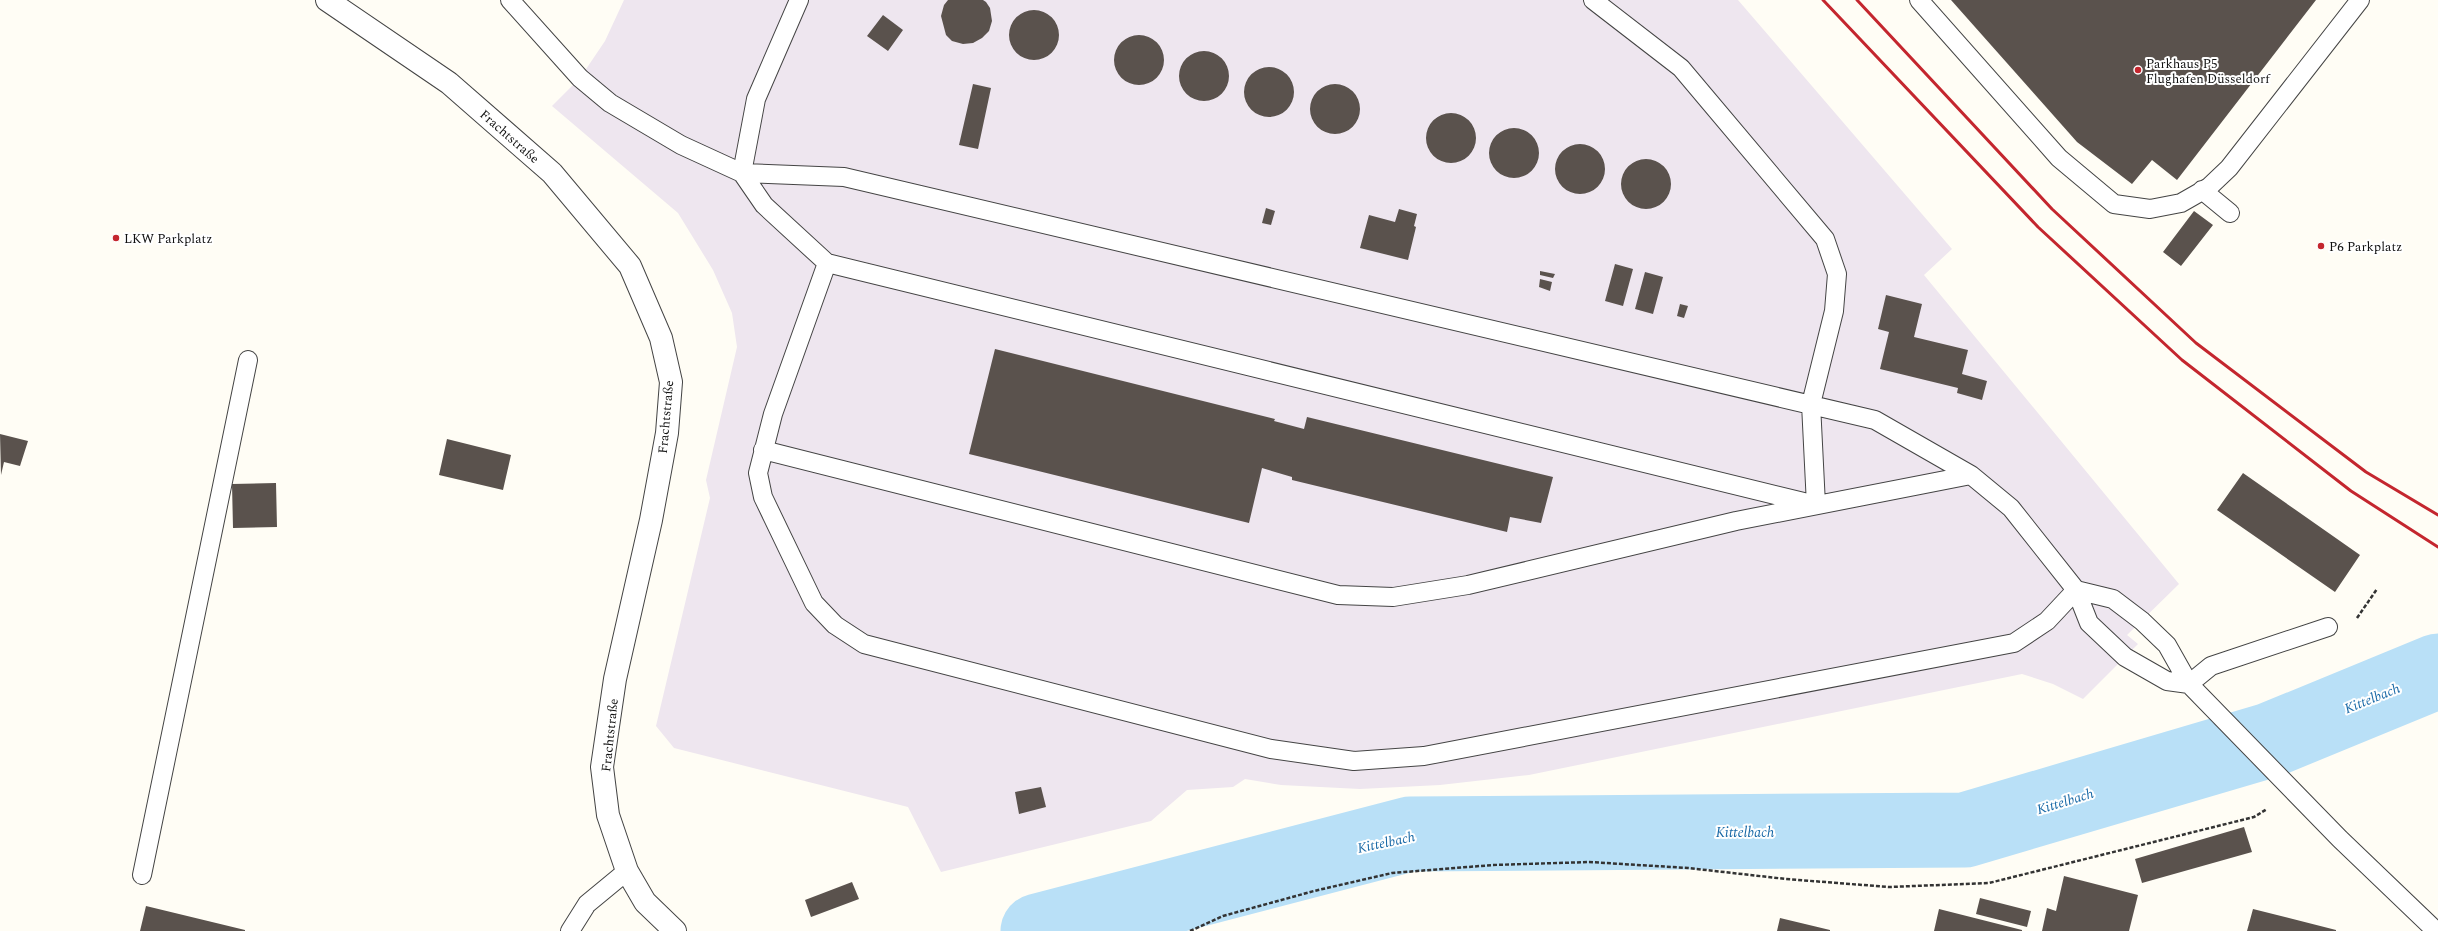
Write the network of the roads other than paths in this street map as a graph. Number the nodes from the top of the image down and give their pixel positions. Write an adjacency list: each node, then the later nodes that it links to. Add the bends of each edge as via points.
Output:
1 (327, 0): 19 (street, Frachtstraße, via 449,83 552,172 630,266 661,338 671,382 667,432 651,520 615,679 602,767 608,815)
2 (510, 0): 7 (lane, via 580,78 610,103 681,145)
3 (799, 0): 7 (lane, via 756,99)
4 (1593, 0): 12 (lane, via 1681,68 1825,239 1837,274 1834,311)
5 (1919, 0): 8 (lane, via 2059,158 2114,204 2150,209 2181,202)
6 (2360, 0): 8 (lane, via 2229,168)
7 (742, 173): 10 (lane, via 764,205); 12 (lane, via 844,178)
8 (2202, 190): 9 (lane)
9 (2230, 213)
10 (827, 263): 13 (lane, via 773,414); 15 (lane)
11 (248, 360): 20 (lane)
12 (1811, 404): 14 (lane, via 1875,420); 15 (lane)
13 (763, 450): 15 (lane, via 1338,595 1393,597 1468,585 1736,521); 16 (lane, via 758,473 763,497 814,602 835,625 864,644 1271,749 1354,761 1424,756 2014,643 2047,621)
14 (1971, 475): 15 (lane); 16 (lane, via 2011,508)
15 (1816, 505)
16 (2076, 590): 18 (lane, via 2113,600 2142,621 2167,645); 18 (lane, via 2089,623 2125,656 2167,681)
17 (2328, 627): 18 (lane, via 2211,666)
18 (2189, 684): 23 (lane, via 2292,791)
19 (627, 871): 21 (street, Frachtstraße, via 645,902); 22 (lane, via 587,904)
20 (142, 875)
21 (669, 929)
22 (570, 931)
23 (2436, 931)

